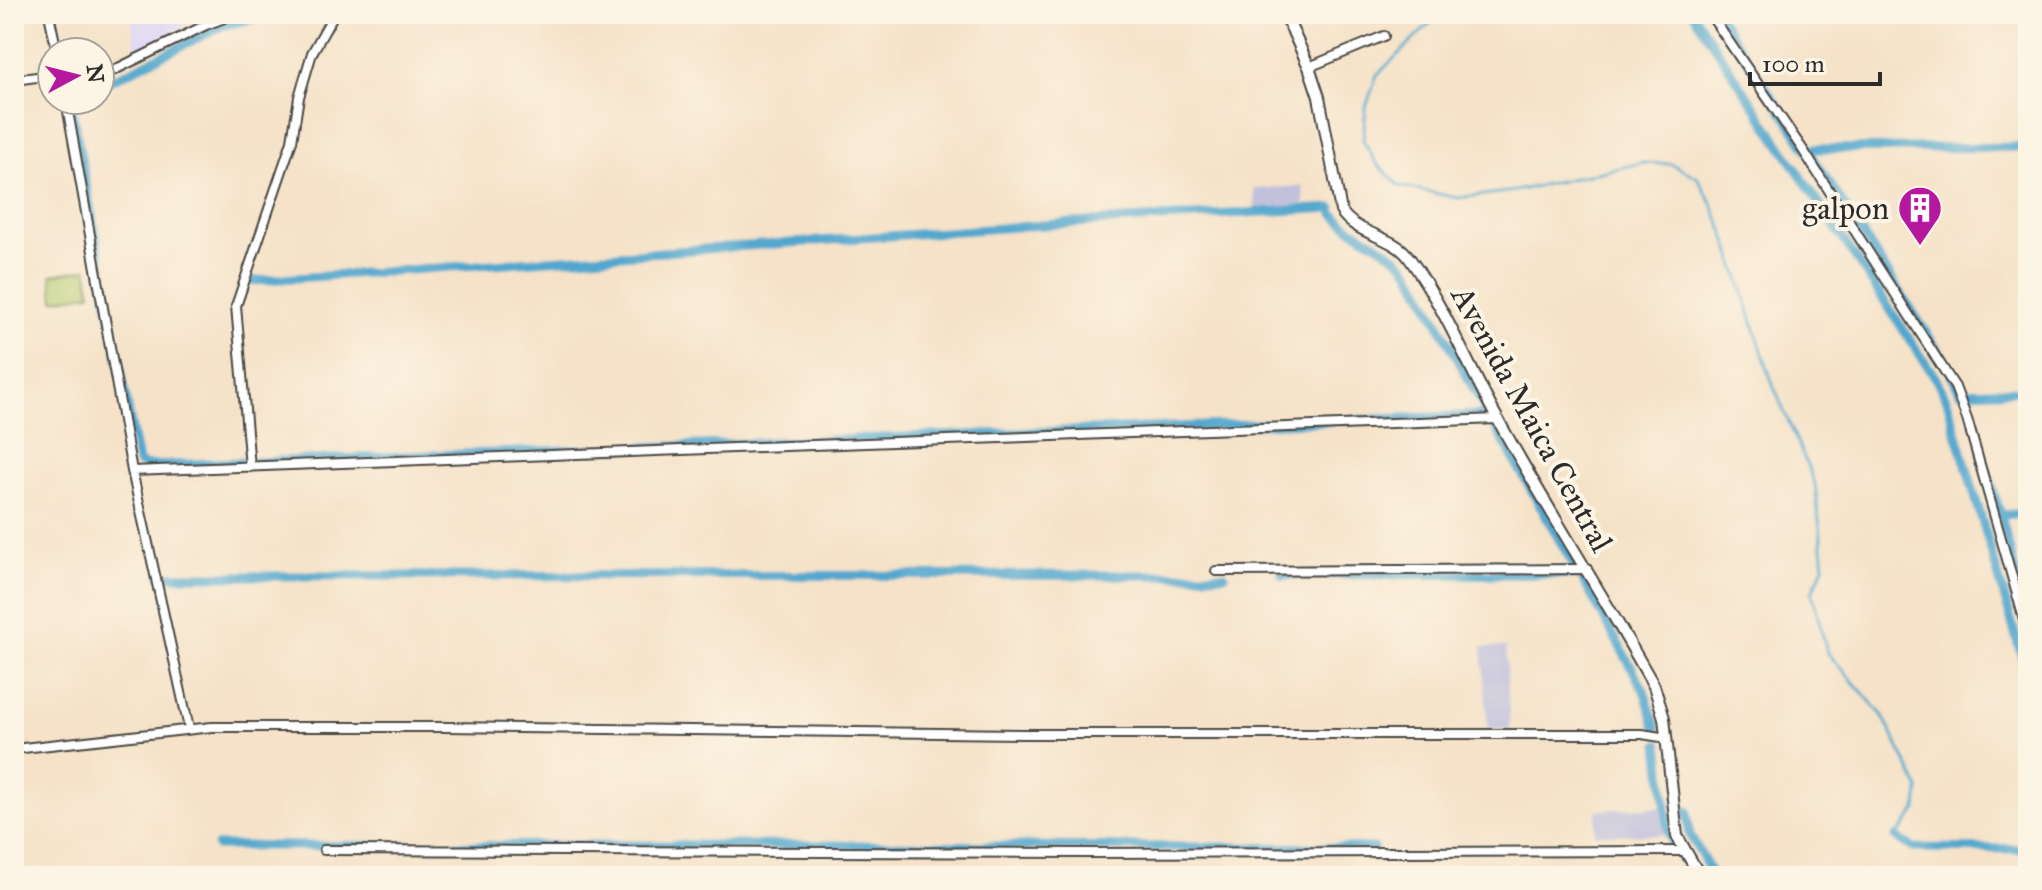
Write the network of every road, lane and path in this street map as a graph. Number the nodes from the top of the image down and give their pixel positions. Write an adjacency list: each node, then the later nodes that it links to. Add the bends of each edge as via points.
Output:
1 (49, 14): 6 (street)
2 (235, 14): 9 (street)
3 (334, 14): 14 (street, via 312,53 292,141 236,306)
4 (1285, 14): 8 (street, Avenida Maica Central)
5 (1710, 14): 18 (street, via 1955,387)
6 (54, 36)
7 (1384, 36): 8 (street)
8 (1309, 67): 13 (street, Avenida Maica Central, via 1325,119 1341,211 1354,225 1410,258)
9 (116, 70)
10 (36, 77): 11 (street)
11 (14, 80)
12 (69, 116): 15 (street)
13 (1498, 419): 14 (street); 16 (street, Avenida Maica Central)
14 (250, 467): 15 (street)
15 (132, 471): 19 (street)
16 (1587, 569): 17 (street); 20 (street, Avenida Maica Central, via 1654,686)
17 (1216, 571)
18 (2028, 633)
19 (189, 728): 20 (street); 21 (street)
20 (1667, 738): 23 (street, Avenida Maica Central, via 1674,823)
21 (14, 749)
22 (324, 850): 23 (street)
23 (1685, 851): 24 (street, Avenida Maica Central)
24 (1700, 876)

